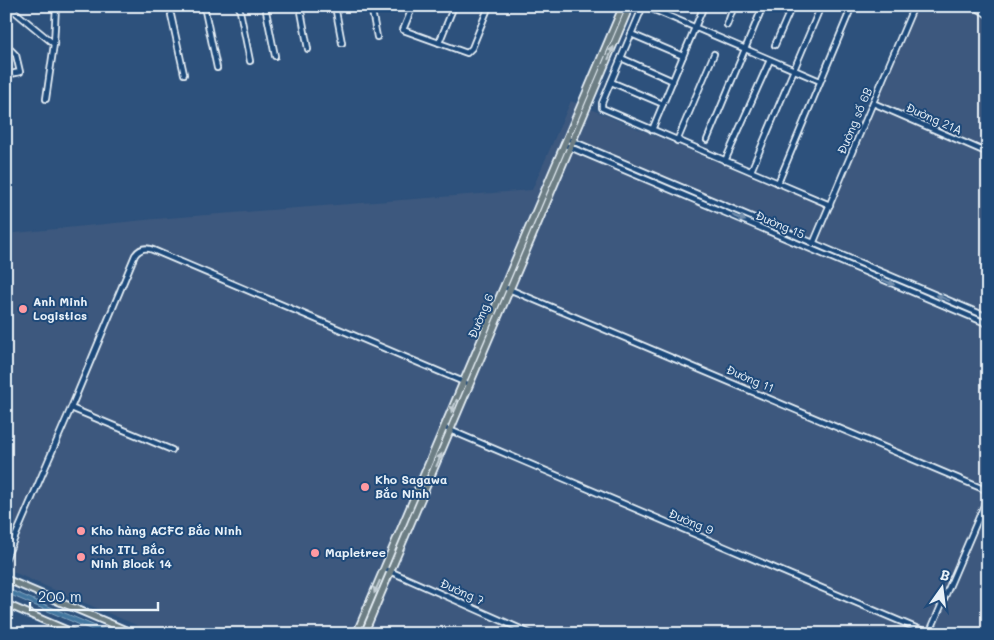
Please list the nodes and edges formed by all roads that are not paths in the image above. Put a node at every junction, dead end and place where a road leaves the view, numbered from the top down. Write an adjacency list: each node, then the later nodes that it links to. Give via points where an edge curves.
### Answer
1 (8, 6): 31 (street)
2 (56, 6): 31 (street)
3 (204, 6): 42 (street)
4 (239, 6): 41 (street)
5 (266, 6): 37 (street)
6 (300, 6): 34 (street)
7 (335, 6): 29 (street)
8 (371, 6): 28 (street)
9 (413, 6): 30 (street, via 404,30)
10 (454, 6): 30 (street)
11 (490, 6): 30 (street, via 467,53)
12 (623, 6): 55 (main road, Đường 6)
13 (630, 6): 55 (main road, Đường 6, one-way to 13)
14 (644, 6): 26 (street); 27 (street)
15 (704, 6): 26 (street)
16 (734, 6): 25 (street)
17 (763, 6): 35 (street)
18 (792, 6): 33 (street)
19 (821, 6): 43 (street)
20 (852, 6): 47 (street)
21 (914, 6): 50 (street, Đường số 6B)
22 (974, 6): 23 (street)
23 (988, 14)
24 (171, 15): 44 (street)
25 (727, 24)
26 (695, 28): 35 (street); 38 (street)
27 (631, 34): 38 (street); 39 (street)
28 (377, 37)
29 (342, 43)
30 (439, 43)
31 (54, 44): 49 (street)
32 (6, 45): 45 (street, via 16,55 20,72)
33 (775, 45)
34 (308, 49)
35 (745, 49): 40 (street); 53 (street)
36 (714, 54): 54 (street)
37 (275, 56)
38 (683, 56): 46 (street)
39 (621, 58): 46 (street); 48 (street)
40 (770, 60): 43 (street); 57 (street)
41 (250, 61)
42 (217, 68)
43 (794, 70): 47 (street); 58 (street)
44 (184, 74)
45 (6, 75)
46 (673, 81): 51 (street)
47 (820, 81): 60 (street)
48 (611, 82): 51 (street); 52 (street, via 602,108)
49 (46, 99)
50 (873, 103): 56 (street, Đường 21A); 61 (street, Đường số 6B)
51 (663, 104): 52 (street)
52 (652, 130): 54 (street)
53 (707, 140)
54 (677, 141): 57 (street)
55 (569, 143): 59 (street, Đường 15); 64 (main road, Đường 6)
56 (988, 153)
57 (725, 161): 58 (street)
58 (751, 171): 60 (street)
59 (653, 179): 62 (street, Đường 15); 63 (street, Đường 15, one-way to 63)
60 (778, 183): 61 (street)
61 (830, 205): 62 (street, Đường số 6B)
62 (814, 243): 63 (street, Đường số 6B); 65 (street, Đường 15, one-way to 62)
63 (811, 249): 66 (street, Đường 15, one-way to 66)
64 (507, 288): 67 (main road, Đường 6); 72 (street, Đường 11)
65 (988, 317)
66 (988, 324)
67 (467, 384): 68 (street, via 144,248 135,255); 69 (main road, Đường 6, one-way to 69); 70 (main road, Đường 6)
68 (72, 408): 71 (street); 74 (street)
69 (444, 428): 70 (street, Đường 9); 75 (main road, Đường 6)
70 (451, 431): 75 (main road, Đường 6, one-way to 70); 83 (street, Đường 9)
71 (172, 450)
72 (988, 491)
73 (988, 496): 83 (street)
74 (6, 558)
75 (388, 570): 80 (main road, Đường 6, one-way to 80); 81 (main road, Đường 6); 82 (street, Đường 7)
76 (6, 579): 79 (main road)
77 (6, 604): 78 (main road)
78 (76, 634)
79 (135, 634)
80 (356, 634)
81 (364, 634)
82 (532, 634)
83 (929, 634)

